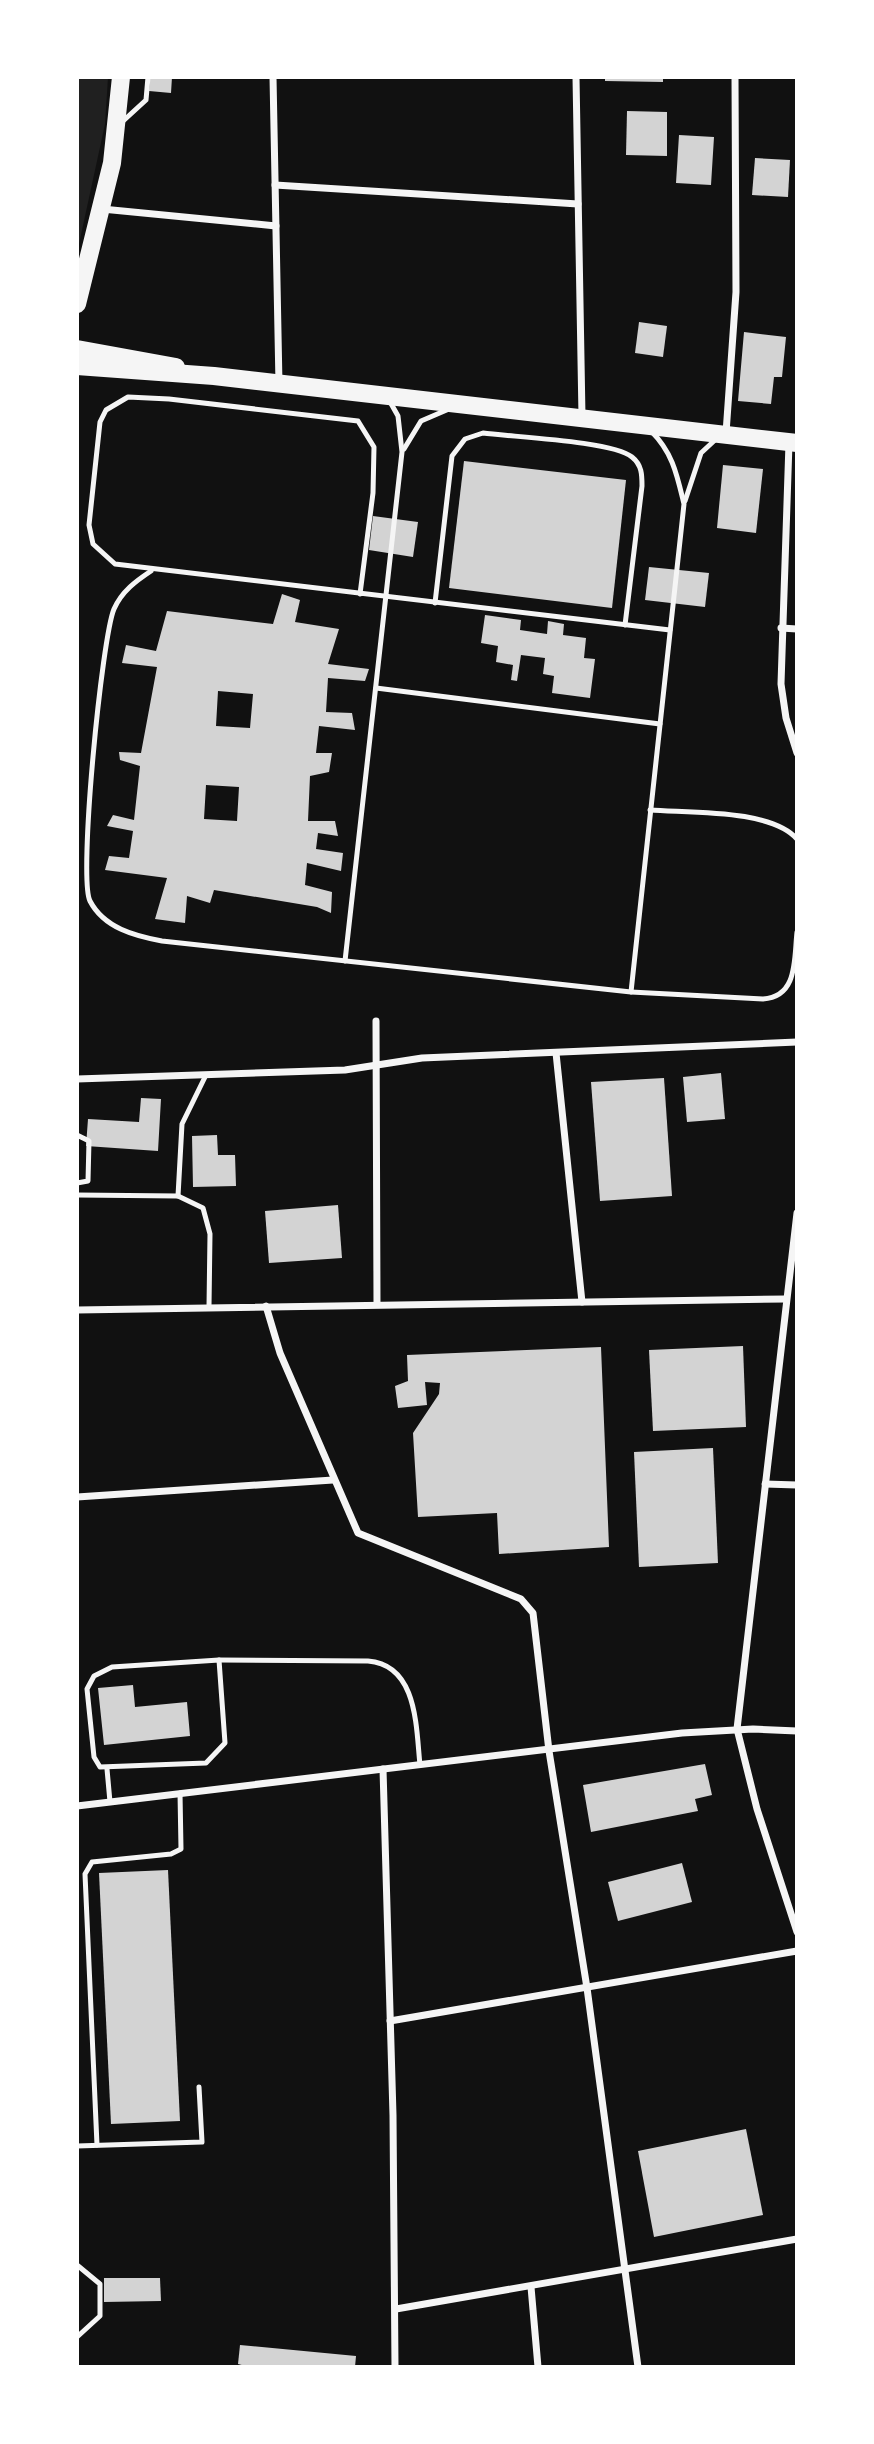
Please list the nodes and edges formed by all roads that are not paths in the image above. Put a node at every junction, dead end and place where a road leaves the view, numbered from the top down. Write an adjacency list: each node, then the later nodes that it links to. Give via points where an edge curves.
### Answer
1 (121, 77): 6 (main road)
2 (148, 77): 6 (lane, via 146,100)
3 (273, 77): 7 (street)
4 (576, 77): 8 (street)
5 (735, 77): 20 (street, via 736,292)
6 (117, 126): 9 (main road)
7 (275, 185): 8 (street); 10 (street)
8 (578, 204): 18 (street)
9 (101, 209): 10 (street); 11 (main road)
10 (276, 226): 15 (street)
11 (77, 304)
12 (77, 349): 14 (main road, via 131,356)
13 (77, 366): 14 (main road)
14 (214, 376): 15 (main road)
15 (279, 385): 16 (main road)
16 (385, 396): 17 (main road); 22 (lane, via 398,416)
17 (482, 406): 18 (main road); 22 (lane, via 428,416)
18 (582, 416): 19 (main road)
19 (644, 424): 20 (main road); 23 (lane, via 666,445 675,462)
20 (726, 434): 21 (main road); 23 (lane, via 701,453)
21 (793, 443): 29 (street)
22 (402, 452): 26 (lane)
23 (684, 505): 31 (lane)
24 (151, 570): 25 (lane); 25 (lane, via 115,564 93,544 89,525 100,422 106,410 128,397 358,421 374,447); 38 (lane, via 120,597 108,632 86,842 88,897 96,912 115,927 142,937)
25 (360, 594): 26 (lane)
26 (386, 597): 27 (lane); 32 (lane)
27 (435, 603): 28 (lane); 28 (lane, via 452,456 458,445 474,434 508,436 610,448 633,457 641,468)
28 (625, 625): 31 (lane)
29 (781, 628): 30 (street); 34 (street, via 782,695)
30 (797, 629)
31 (670, 630): 33 (lane)
32 (376, 688): 33 (lane); 38 (lane)
33 (660, 724): 35 (lane)
34 (797, 753)
35 (650, 810): 36 (lane, via 757,818); 39 (lane)
36 (797, 839)
37 (797, 932): 39 (lane, via 792,975 781,996)
38 (345, 961): 39 (lane)
39 (631, 992)
40 (376, 1021): 43 (street)
41 (797, 1042): 42 (street)
42 (556, 1053): 43 (street, via 422,1058); 53 (street)
43 (376, 1066): 44 (street); 54 (street)
44 (206, 1075): 45 (street); 49 (lane, via 182,1124)
45 (77, 1079)
46 (77, 1135): 47 (lane, via 89,1141 88,1181)
47 (77, 1183)
48 (77, 1195): 49 (lane)
49 (178, 1196): 56 (lane, via 196,1203 207,1215)
50 (797, 1213): 51 (street)
51 (796, 1228): 52 (street)
52 (786, 1300): 53 (street); 59 (street)
53 (582, 1302): 54 (street)
54 (377, 1303): 55 (street)
55 (266, 1306): 56 (street); 58 (street, via 273,1334)
56 (209, 1307): 57 (street)
57 (77, 1310)
58 (333, 1480): 61 (street); 65 (street, via 360,1535 529,1605)
59 (765, 1484): 60 (street); 63 (street)
60 (797, 1485)
61 (77, 1497)
62 (219, 1660): 66 (lane, via 368,1661 384,1665 411,1696); 67 (lane, via 225,1743 217,1755 206,1763); 67 (lane, via 112,1667 94,1676 87,1689 94,1757)
63 (737, 1729): 64 (street); 65 (street); 72 (street)
64 (797, 1731)
65 (550, 1751): 66 (street); 74 (street)
66 (420, 1765): 68 (street)
67 (107, 1769): 70 (lane)
68 (383, 1769): 69 (street); 75 (street)
69 (180, 1793): 70 (street); 77 (lane, via 181,1849 171,1854 92,1862 85,1874)
70 (110, 1802): 71 (street)
71 (77, 1806)
72 (797, 1932)
73 (797, 1951): 74 (street)
74 (587, 1988): 75 (street); 81 (street)
75 (390, 2021): 83 (street)
76 (199, 2087): 77 (lane, via 202,2142)
77 (97, 2145): 78 (lane)
78 (77, 2146)
79 (797, 2239): 81 (street)
80 (77, 2264): 84 (lane, via 100,2284 100,2316)
81 (626, 2271): 82 (street); 87 (street)
82 (531, 2287): 83 (street); 86 (street)
83 (396, 2309): 85 (street)
84 (77, 2337)
85 (395, 2367)
86 (538, 2367)
87 (638, 2367)

